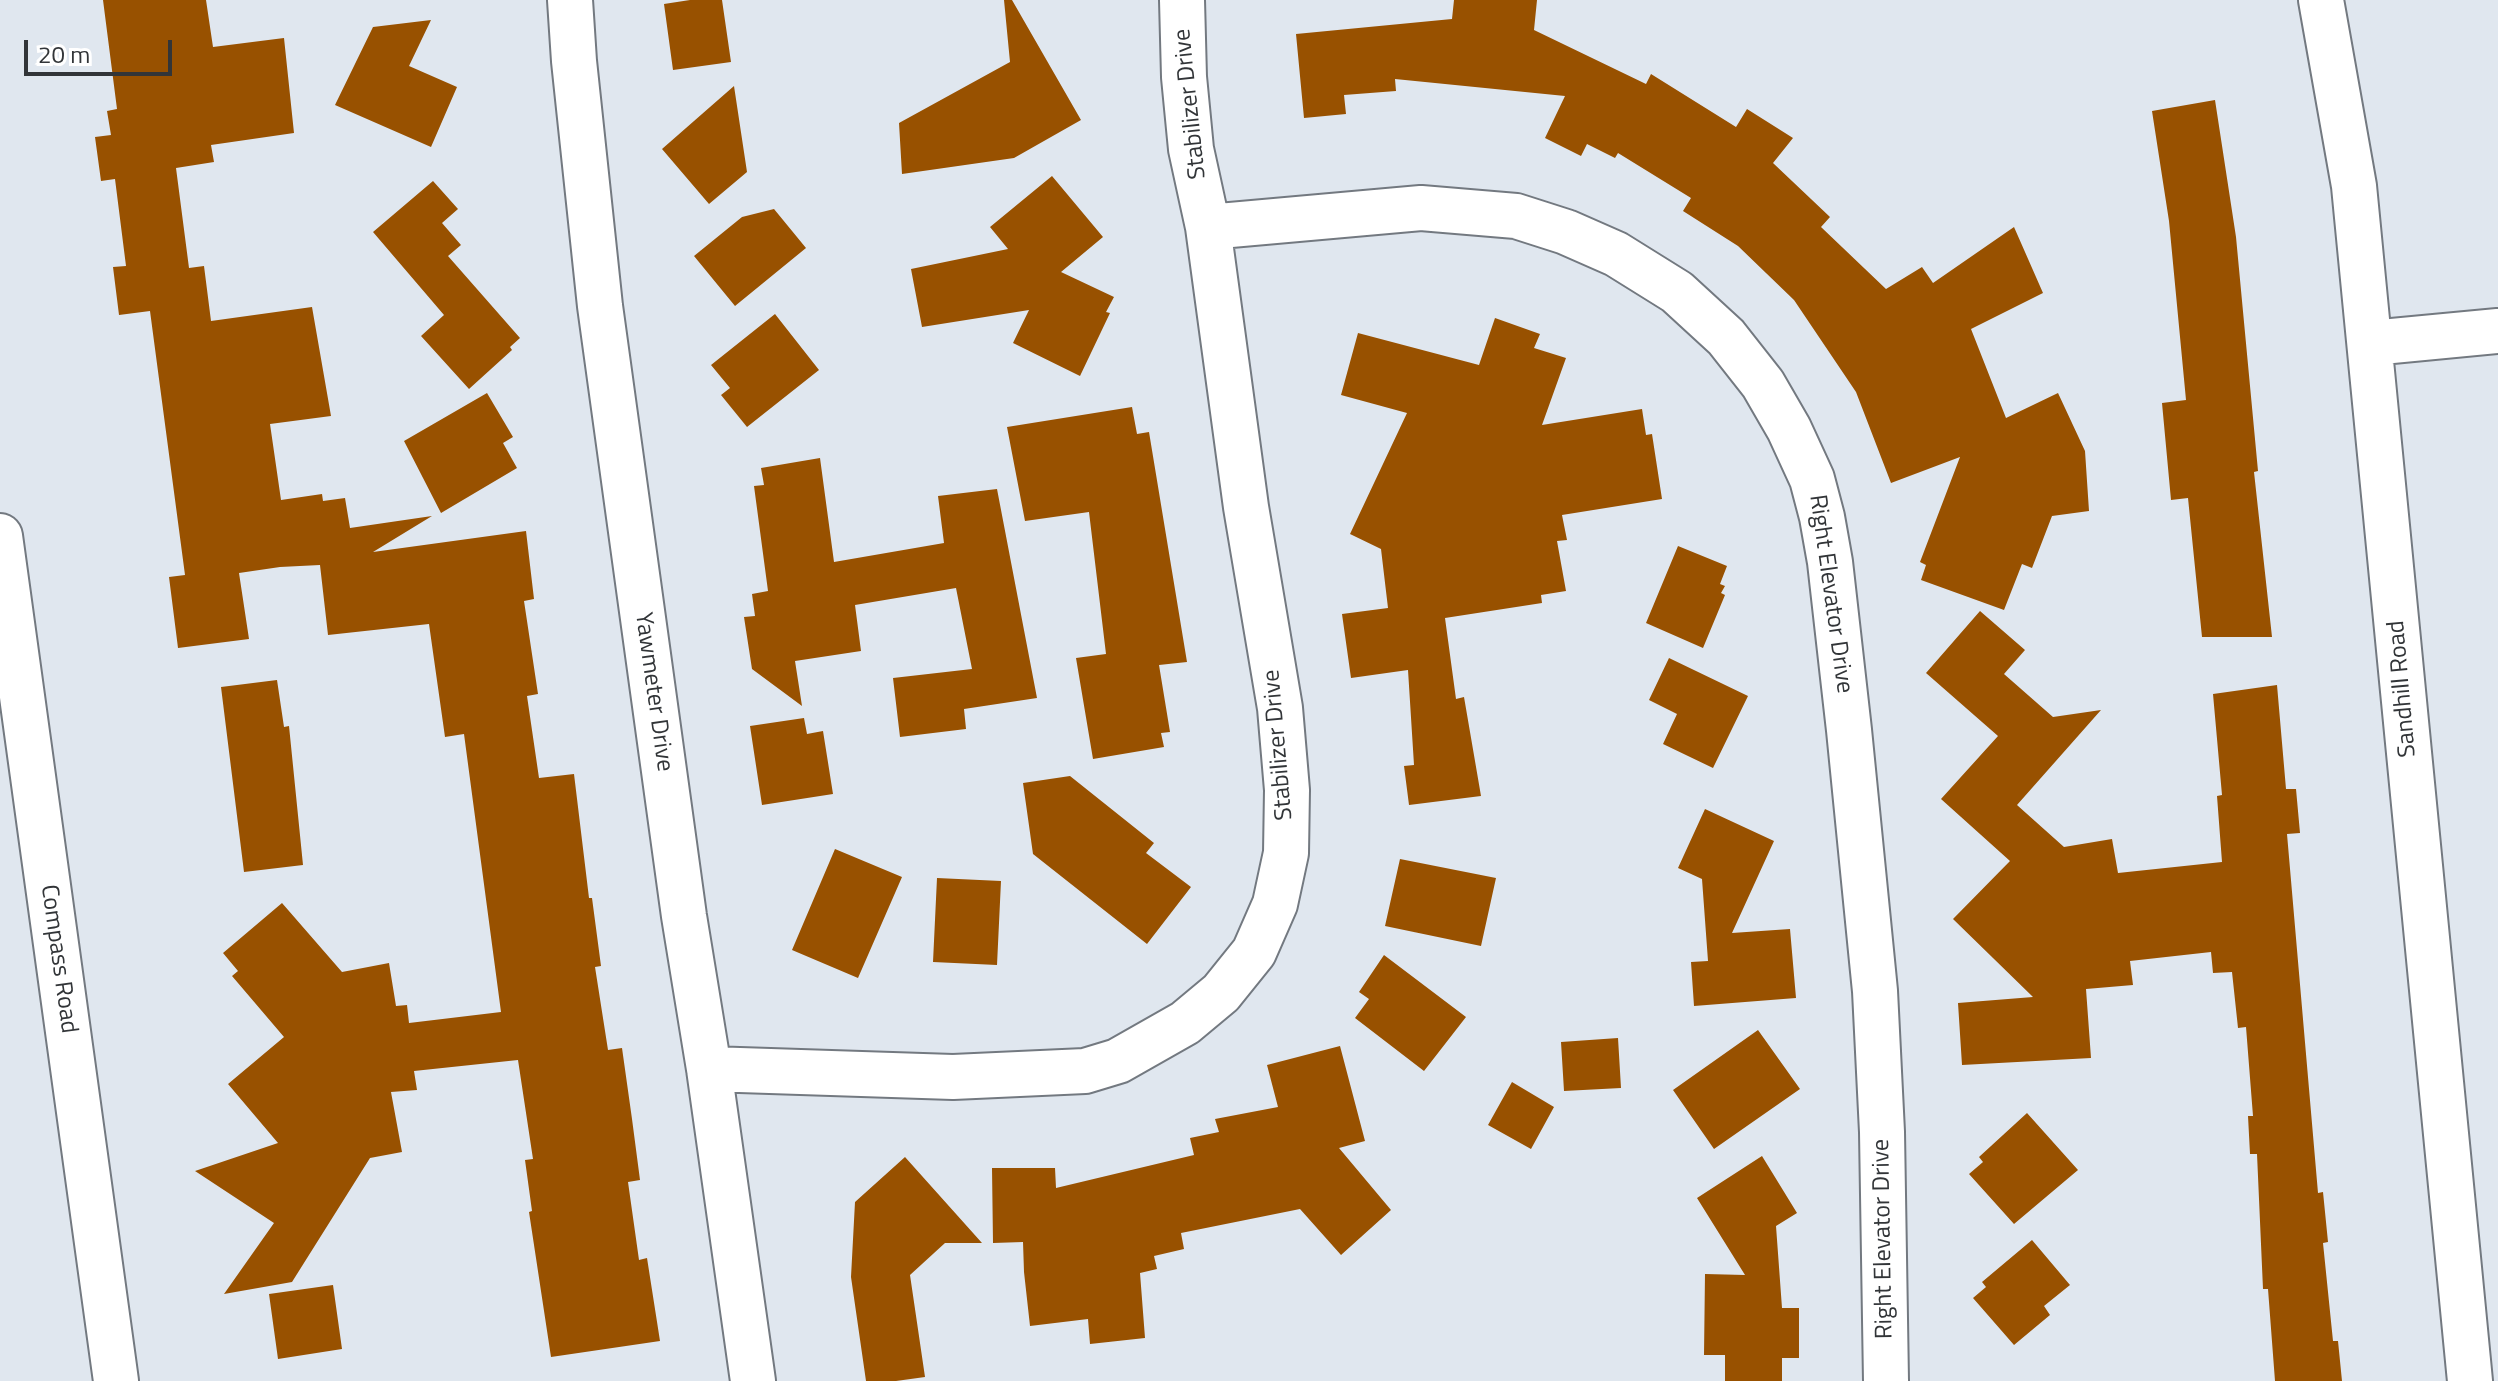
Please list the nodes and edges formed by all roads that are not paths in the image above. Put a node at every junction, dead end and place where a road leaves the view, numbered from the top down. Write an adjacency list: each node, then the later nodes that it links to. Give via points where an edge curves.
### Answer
1 (570, 0): 8 (street, Yawmeter Drive, via 600,306)
2 (1182, 0): 4 (street, Stabilizer Drive, via 1191,149)
3 (2321, 0): 6 (street, Sandhill Road, via 2354,186)
4 (1208, 227): 8 (street, Stabilizer Drive, via 1280,708 1287,790 1286,853 1275,904 1254,952 1221,993 1185,1023 1118,1061 1085,1071 953,1077); 11 (street, Right Elevator Drive, via 1421,208 1516,216 1616,254 1677,292 1726,337 1763,384 1812,479 1830,562 1875,991)
5 (2498, 331): 6 (street)
6 (2371, 343): 12 (street, Sandhill Road)
7 (0, 536): 9 (street, Compass Road)
8 (709, 1069): 10 (street, Yawmeter Drive)
9 (116, 1381)
10 (753, 1381)
11 (1886, 1381)
12 (2470, 1381)

